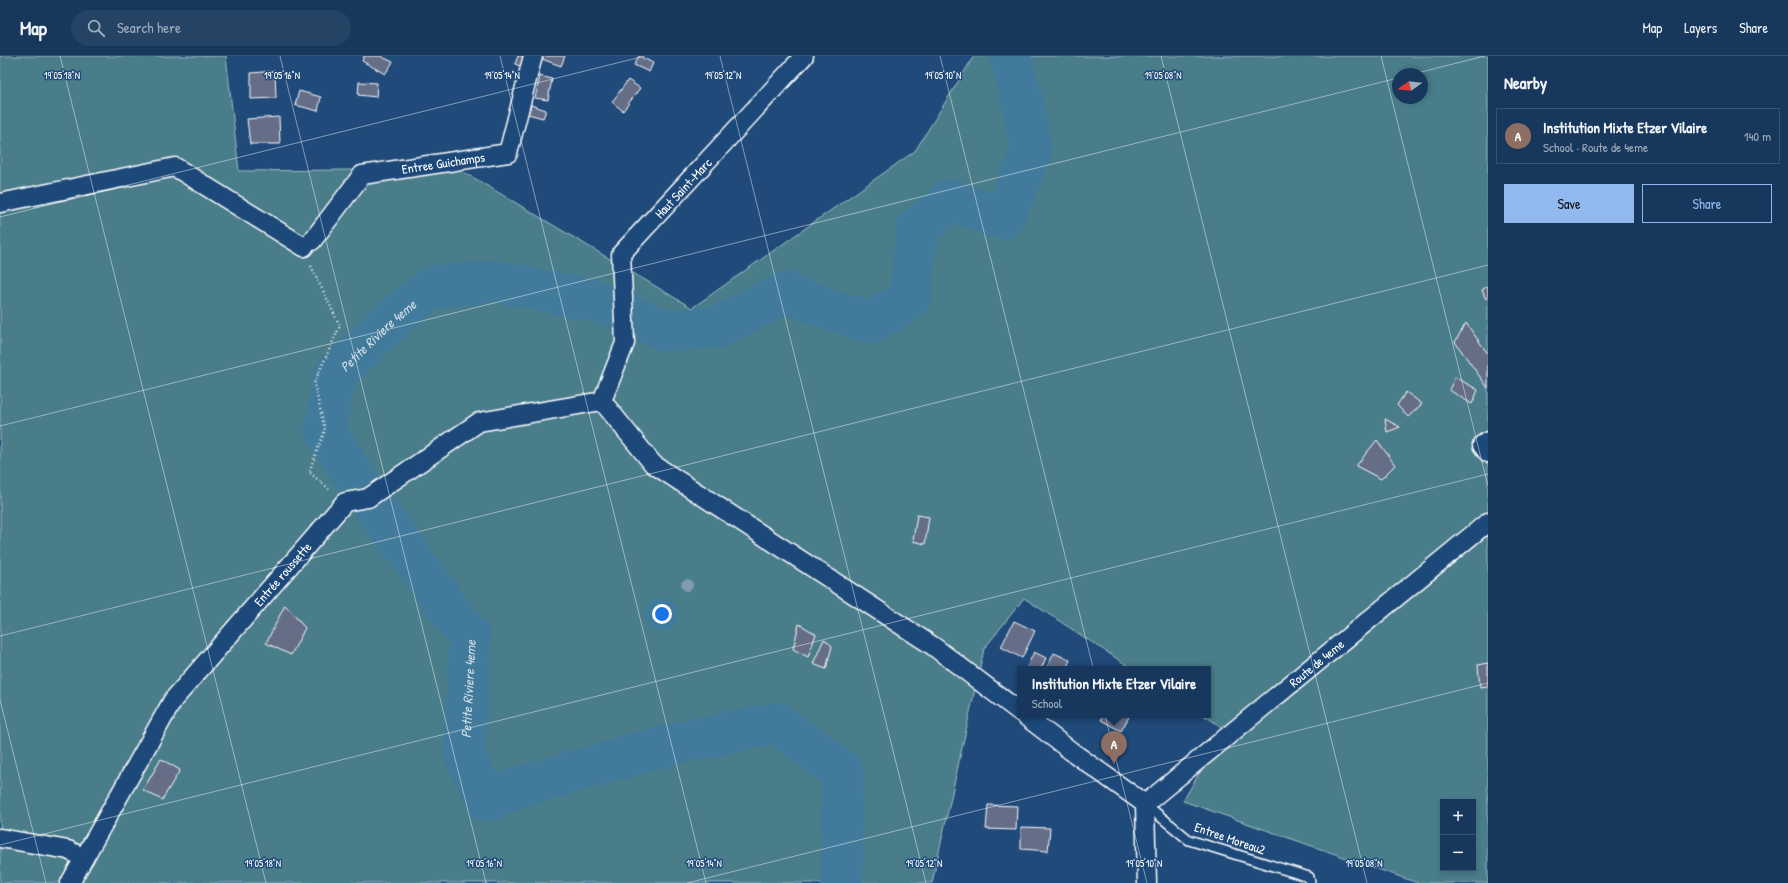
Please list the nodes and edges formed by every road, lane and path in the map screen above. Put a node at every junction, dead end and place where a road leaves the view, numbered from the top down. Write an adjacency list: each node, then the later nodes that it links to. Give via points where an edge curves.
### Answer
1 (533, 56): 4 (street, Entree Guichamps, via 508,153 362,175)
2 (804, 56): 5 (street, Haut Saint-Marc, via 621,254 625,343)
3 (0, 203): 4 (street, via 176,167)
4 (308, 244): 8 (path, via 311,267 340,326 314,383 325,430 309,472)
5 (602, 401): 8 (street, via 479,422 368,498); 10 (street, via 653,464 933,646)
6 (1488, 441): 7 (street, via 1482,446)
7 (1488, 453)
8 (345, 502): 14 (street, Entrée roussette, via 173,700)
9 (1488, 522): 12 (street, Route de 4eme)
10 (1017, 710)
11 (1028, 718): 12 (street)
12 (1146, 804): 16 (street); 17 (lane, Entree Moreau2, via 1189,840 1309,877)
13 (0, 838): 14 (street, via 68,850)
14 (84, 858): 15 (street, Entrée roussette)
15 (70, 883)
16 (1147, 883)
17 (1310, 883)

